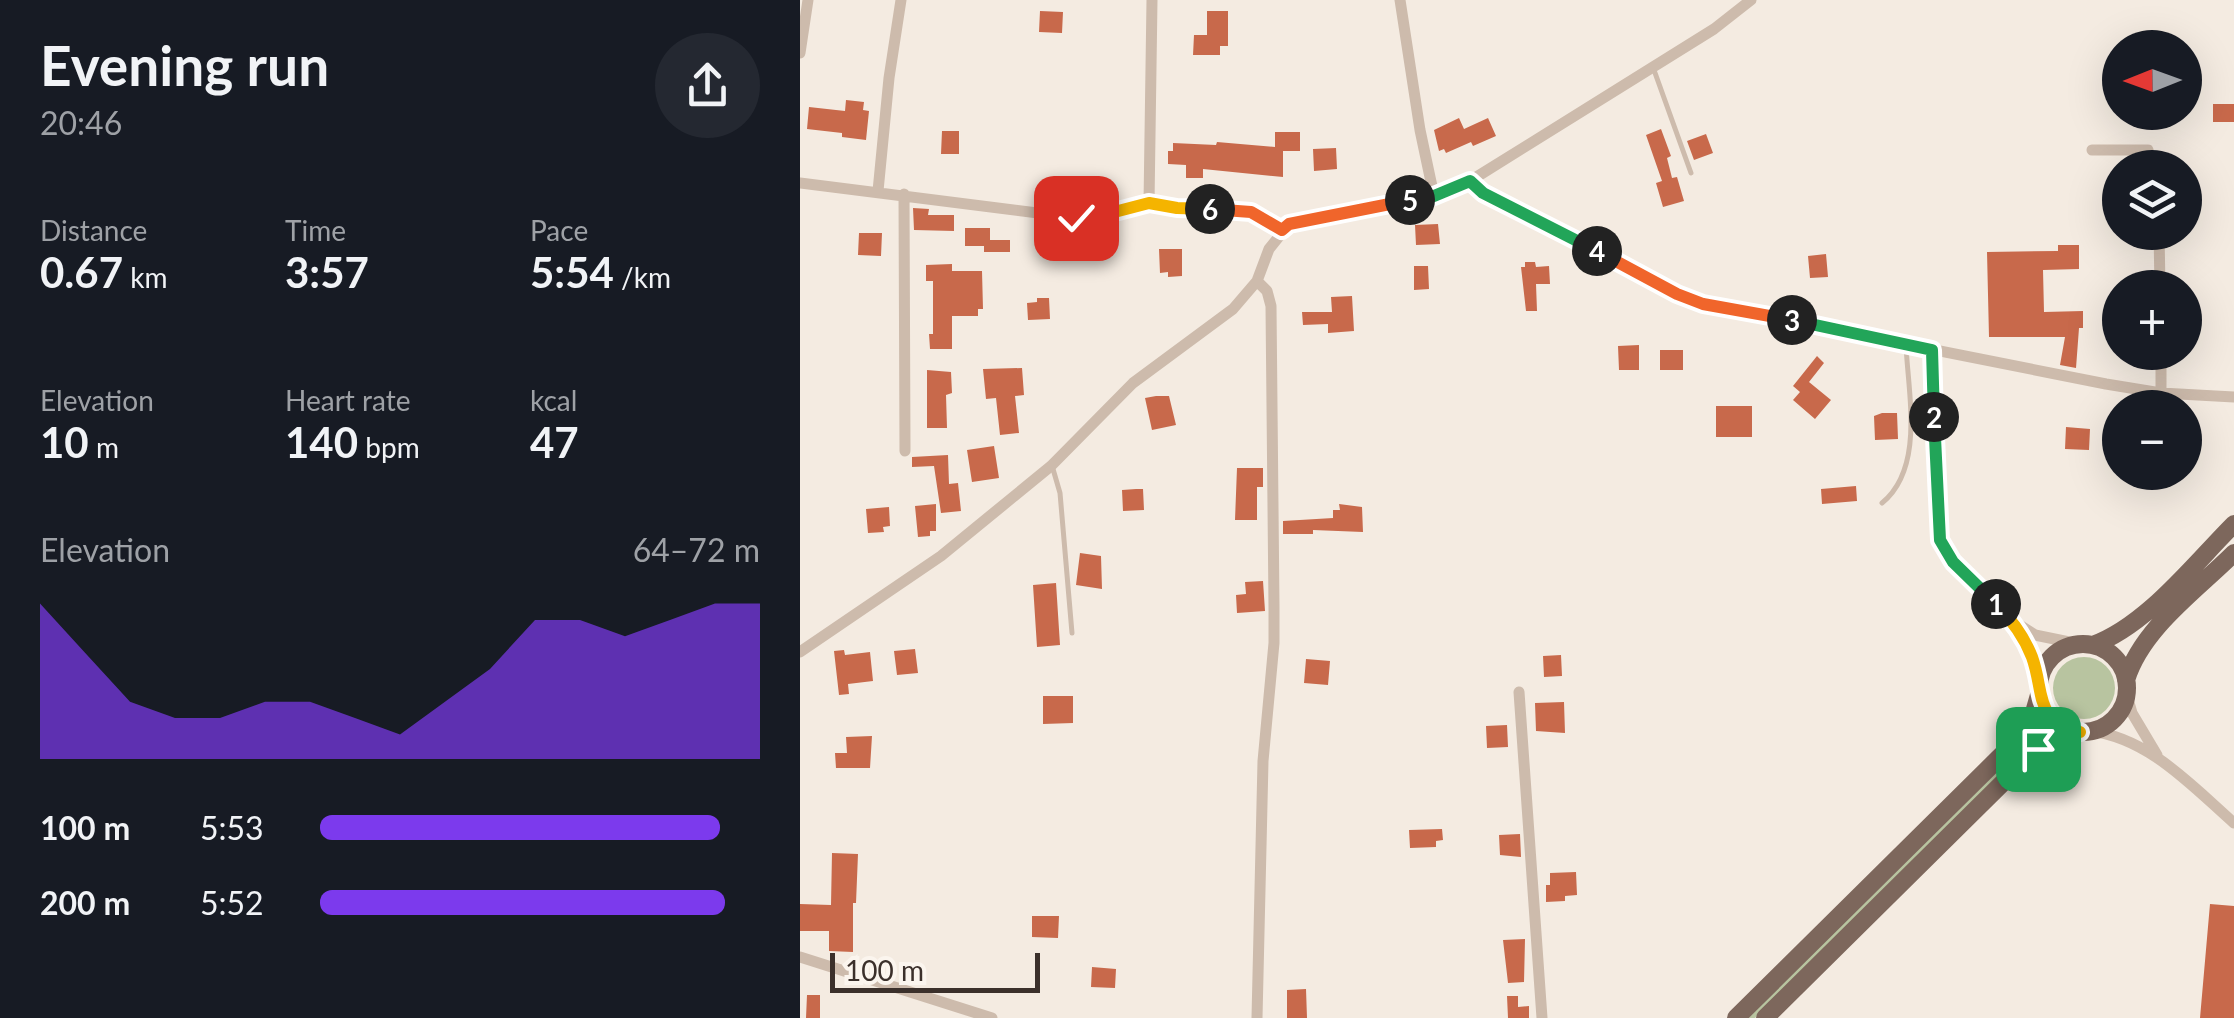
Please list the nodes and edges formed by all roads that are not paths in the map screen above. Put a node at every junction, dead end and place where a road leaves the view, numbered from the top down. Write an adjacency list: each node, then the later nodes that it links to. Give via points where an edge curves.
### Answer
1 (808, 0): 6 (street)
2 (901, 0): 13 (street)
3 (1152, 0): 16 (street)
4 (1400, 0): 15 (street)
5 (1751, 0): 7 (street)
6 (800, 53)
7 (1653, 67): 10 (lane); 11 (street)
8 (2092, 150): 9 (street)
9 (2102, 150)
10 (1691, 173)
11 (1470, 181): 15 (street); 19 (street, via 1703,304)
12 (800, 183): 13 (street)
13 (878, 191): 14 (street)
14 (904, 194): 16 (street, via 1076,218); 24 (street)
15 (1434, 196): 17 (street)
16 (1149, 203): 17 (street, via 1247,211)
17 (1282, 230): 18 (street)
18 (1257, 281): 25 (street, via 1233,309 1133,382); 41 (street, via 1271,306 1274,607 1262,762)
19 (1906, 345): 20 (street); 26 (lane, via 1908,459 1894,493)
20 (1932, 350): 21 (street); 29 (street, via 1940,540)
21 (2140, 390)
22 (2202, 396): 23 (street)
23 (2234, 397)
24 (905, 451)
25 (1052, 466): 30 (lane); 32 (street, via 941,556)
26 (1882, 502)
27 (2234, 524): 31 (main road, via 2133,624)
28 (2234, 553): 33 (main road, via 2148,638)
29 (2012, 621): 31 (street, via 2035,635); 34 (street, via 2031,654)
30 (1072, 633)
31 (2086, 644): 33 (main road, via 2114,657); 34 (main road, via 2052,656)
32 (800, 652)
33 (2126, 686): 36 (main road, via 2114,718); 37 (street, via 2132,714)
34 (2039, 689): 36 (main road, via 2053,720); 43 (main road, via 2031,723 2020,736)
35 (1519, 692): 42 (street)
36 (2084, 732): 37 (street, via 2117,737); 44 (main road, via 2038,749)
37 (2160, 759): 38 (street)
38 (2234, 824)
39 (800, 957): 40 (street)
40 (992, 1018)
41 (1258, 1018)
42 (1542, 1018)
43 (1736, 1018)
44 (1766, 1018)

